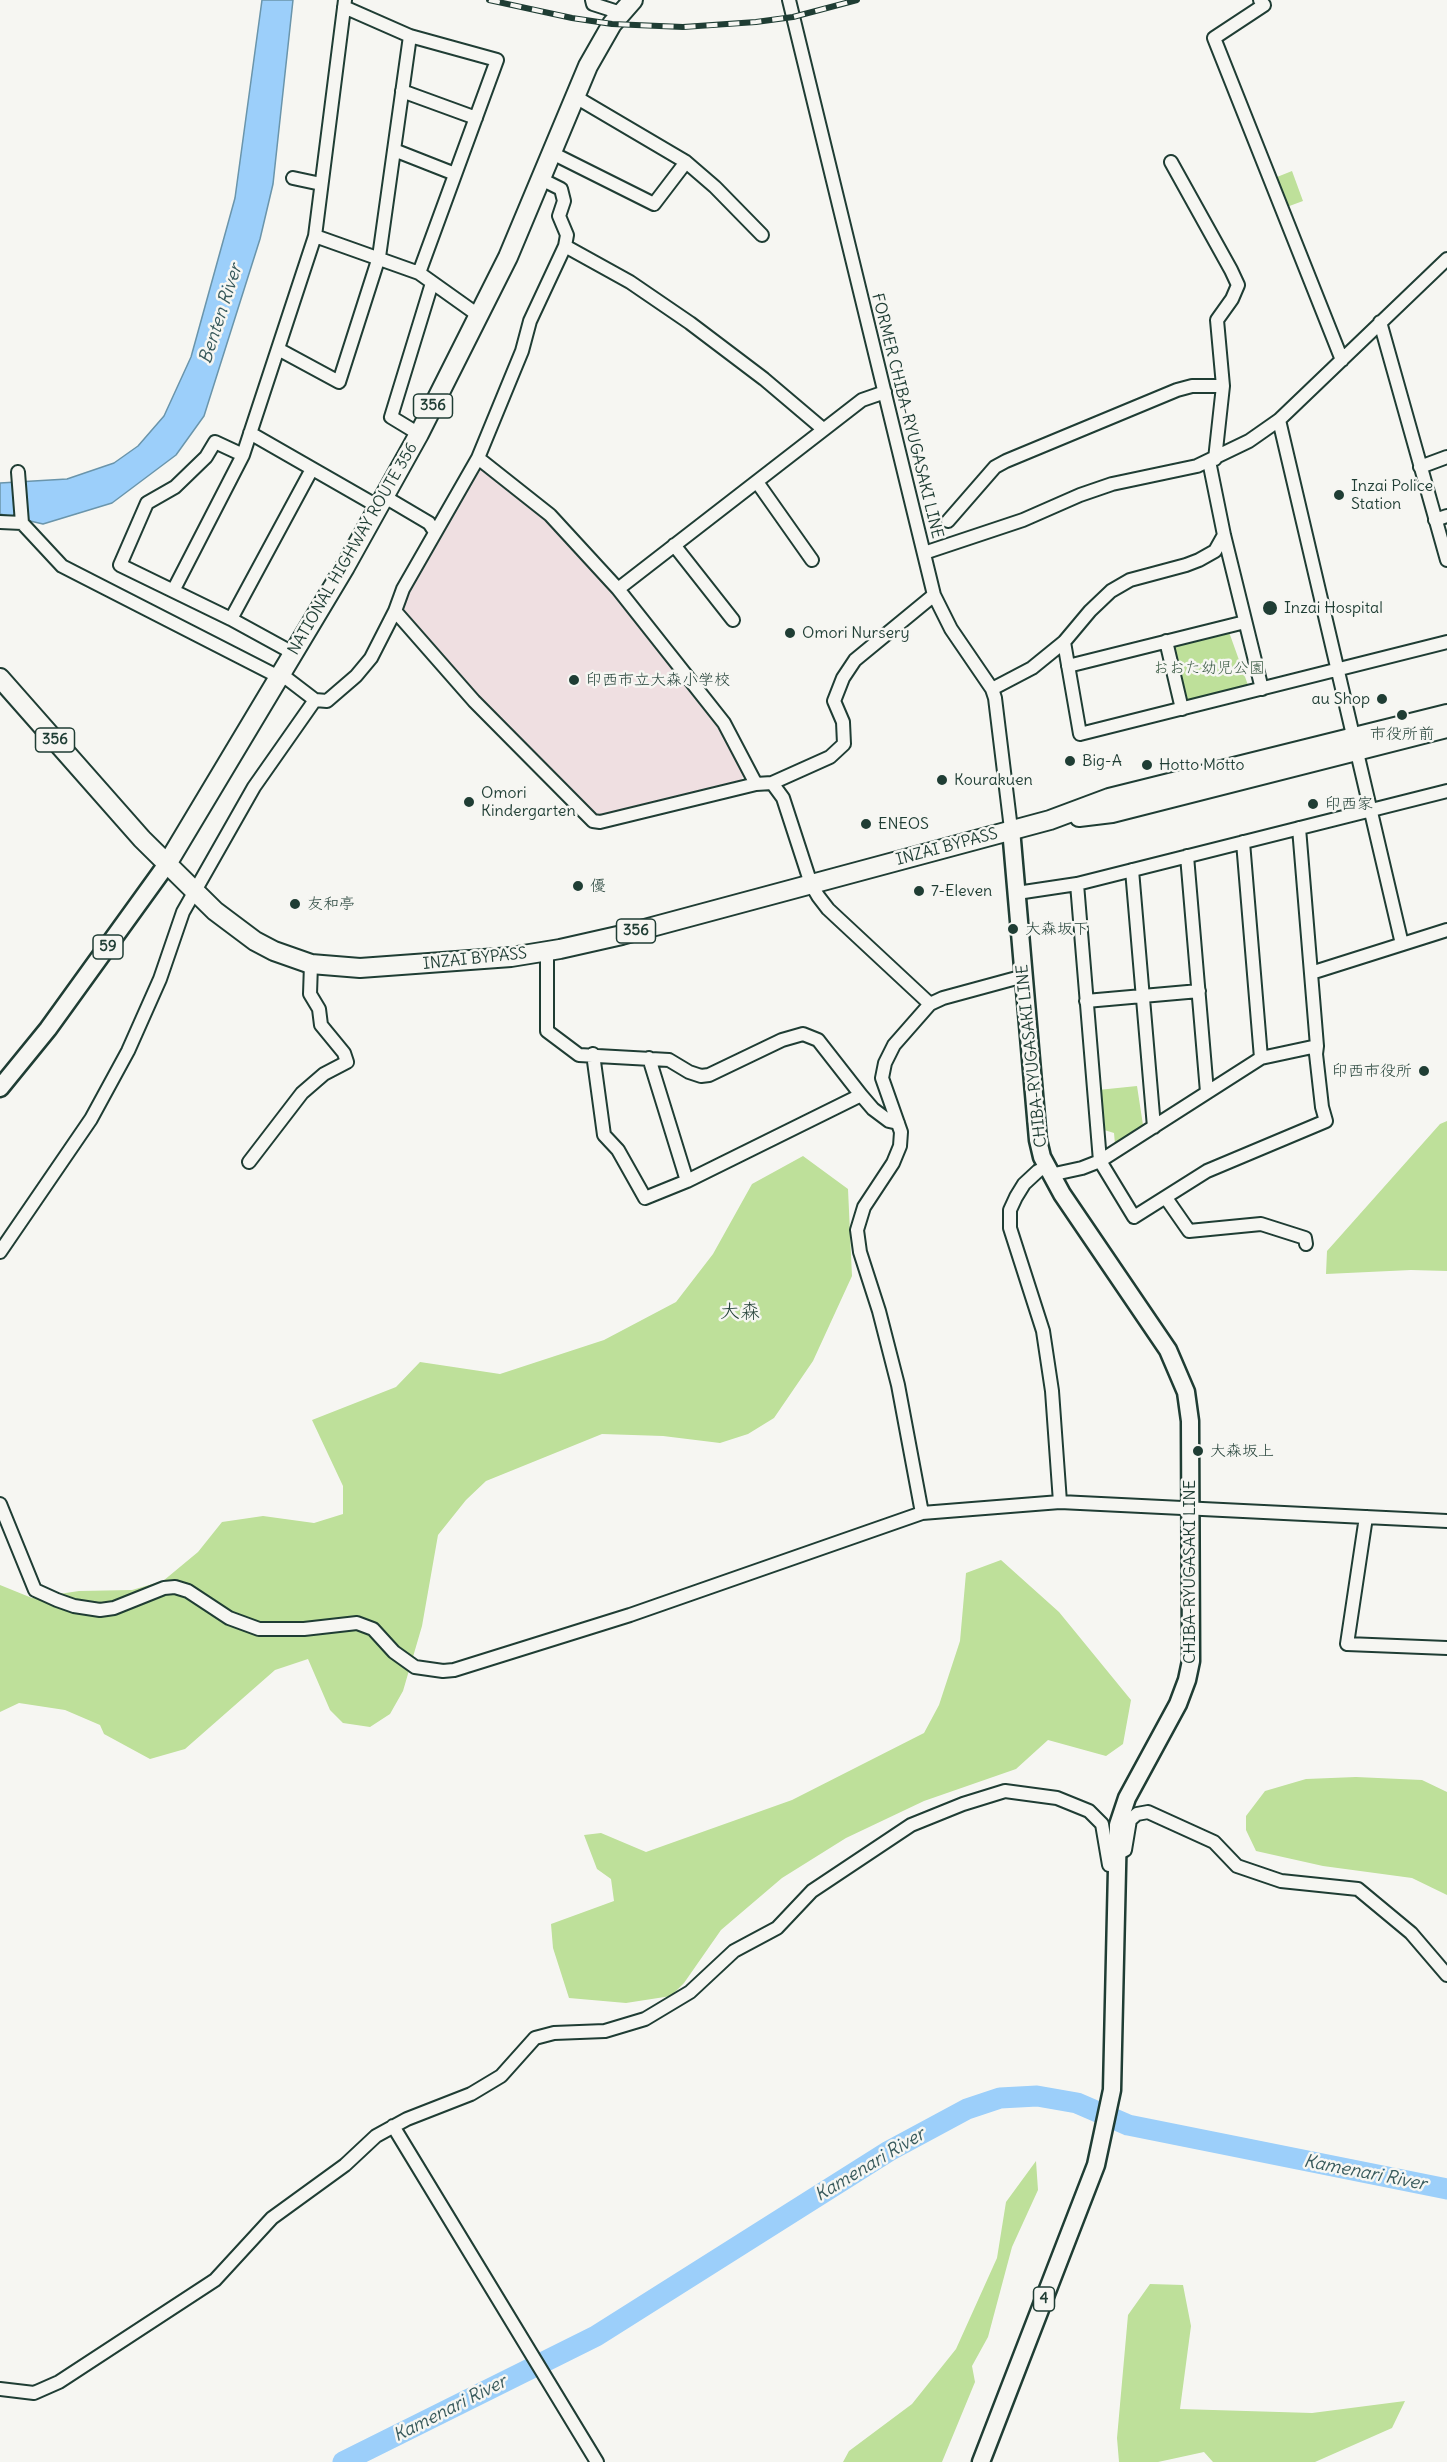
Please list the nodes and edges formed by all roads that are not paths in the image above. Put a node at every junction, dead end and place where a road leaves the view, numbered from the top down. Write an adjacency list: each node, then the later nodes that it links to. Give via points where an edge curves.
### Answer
1 (592, 0): 5 (street, via 593,4)
2 (789, 0): 30 (street, FORMER CHIBA-RYUGASAKI LINE)
3 (1260, 0): 28 (street, via 1264,5 1214,38)
4 (345, 4): 6 (street); 17 (street)
5 (627, 6): 8 (highway, NATIONAL HIGHWAY ROUTE 356 / 356, via 599,44)
6 (410, 36): 7 (street); 9 (street, via 497,60)
7 (402, 91): 9 (street); 10 (street)
8 (574, 96): 11 (highway, NATIONAL HIGHWAY ROUTE 356 / 356); 12 (street)
9 (476, 118): 14 (street)
10 (394, 150): 14 (street); 21 (street)
11 (552, 153): 12 (street, via 654,204); 16 (highway, NATIONAL HIGHWAY ROUTE 356 / 356)
12 (686, 162): 18 (street)
13 (1171, 162): 29 (street, via 1238,285 1217,320)
14 (455, 174): 23 (street)
15 (293, 178): 17 (street)
16 (541, 179): 20 (street, via 561,189 564,201 559,216 567,235); 25 (highway, NATIONAL HIGHWAY ROUTE 356 / 356)
17 (321, 184): 19 (street)
18 (762, 235)
19 (315, 236): 21 (street); 27 (street)
20 (566, 246): 32 (street, via 690,322); 37 (street, via 530,321 522,351)
21 (379, 257): 23 (street); 27 (street, via 339,382)
22 (1447, 259): 26 (street)
23 (419, 273): 24 (street)
24 (432, 283): 25 (street); 34 (street, via 391,417)
25 (478, 315): 34 (highway, NATIONAL HIGHWAY ROUTE 356 / 356)
26 (1380, 322): 28 (street); 39 (street)
27 (278, 349): 33 (street)
28 (1342, 360): 31 (street)
29 (1222, 386): 38 (street); 45 (street, via 1177,390 1006,461 994,467)
30 (885, 392): 32 (street, via 862,400); 51 (street, FORMER CHIBA-RYUGASAKI LINE)
31 (1279, 420): 38 (street); 66 (street)
32 (823, 429): 42 (street)
33 (250, 433): 35 (street); 40 (street)
34 (419, 434): 43 (highway, NATIONAL HIGHWAY ROUTE 356 / 356)
35 (243, 455): 55 (street); 55 (street, via 215,442 206,457 174,487 147,503 120,565)
36 (1447, 457): 39 (street)
37 (478, 458): 48 (street); 54 (street, via 550,515)
38 (1212, 460): 49 (street); 51 (street, via 1112,484)
39 (1420, 467): 44 (street)
40 (312, 469): 43 (street); 58 (street)
41 (18, 472): 47 (street)
42 (757, 482): 50 (street); 52 (street)
43 (382, 502): 48 (street, via 429,523); 64 (highway, NATIONAL HIGHWAY ROUTE 356 / 356)
44 (1441, 518): 53 (street)
45 (948, 520)
46 (0, 522): 47 (street)
47 (22, 523): 67 (street, via 62,566)
48 (435, 532): 57 (street, via 403,589)
49 (1224, 536): 60 (street); 62 (street, via 1215,551 1199,560 1130,580 1112,591)
50 (674, 545): 54 (street); 59 (street)
51 (924, 554): 56 (street, FORMER CHIBA-RYUGASAKI LINE)
52 (812, 560)
53 (1447, 560)
54 (618, 589): 77 (street, via 724,723)
55 (173, 591): 58 (street)
56 (934, 595): 69 (street, FORMER CHIBA-RYUGASAKI LINE, via 951,629); 76 (street, via 855,660 843,678 834,700 843,722 844,744 830,758)
57 (395, 612): 71 (street, via 371,658 356,676 327,701); 77 (street, via 474,701 593,821)
58 (231, 619): 64 (street)
59 (734, 620)
60 (1245, 622): 61 (street); 70 (street)
61 (1166, 641): 65 (street); 72 (street)
62 (1064, 642): 65 (street); 69 (street, via 1032,668)
63 (1447, 642): 66 (street)
64 (293, 652): 67 (highway, NATIONAL HIGHWAY ROUTE 356 / 356)
65 (1068, 666): 72 (street, via 1080,734)
66 (1339, 670): 70 (street); 75 (street)
67 (280, 675): 71 (street); 84 (highway, NATIONAL HIGHWAY ROUTE 356 / 356)
68 (0, 678): 84 (highway, INZAI BYPASS / 356)
69 (992, 689): 81 (street, FORMER CHIBA-RYUGASAKI LINE, via 998,709)
70 (1262, 689): 72 (street)
71 (315, 700): 88 (street, via 254,787)
72 (1182, 709)
73 (1447, 714): 75 (highway, INZAI BYPASS / 356)
74 (1447, 728): 75 (highway, INZAI BYPASS / 356)
75 (1356, 744): 79 (street); 81 (highway, INZAI BYPASS / 356, via 1109,798 1050,820)
76 (772, 783): 77 (street); 86 (street, via 783,798)
77 (756, 784)
78 (1447, 791): 79 (street)
79 (1371, 810): 80 (street); 91 (street)
80 (1299, 828): 82 (street); 94 (street)
81 (1011, 829): 86 (highway, INZAI BYPASS / 356); 89 (main road, CHIBA-RYUGASAKI LINE / 4)
82 (1242, 842): 83 (street); 103 (street)
83 (1187, 856): 85 (street); 96 (street)
84 (168, 864): 88 (highway, INZAI BYPASS / 356); 104 (main road, 59)
85 (1132, 870): 87 (street); 97 (street)
86 (811, 884): 92 (highway, INZAI BYPASS / 356); 99 (street, via 828,909)
87 (1077, 884): 89 (street); 98 (street)
88 (194, 892): 93 (highway, INZAI BYPASS / 356, via 255,941); 115 (street, via 128,1051 91,1119)
89 (1017, 893): 95 (main road, CHIBA-RYUGASAKI LINE / 4)
90 (1447, 930): 91 (street)
91 (1402, 944): 94 (street)
92 (547, 951): 93 (highway, INZAI BYPASS / 356, via 388,968); 101 (street, via 546,1031 579,1054)
93 (311, 964): 110 (street, via 310,994 319,1009 321,1025 347,1062 324,1074 302,1093)
94 (1311, 973): 100 (street)
95 (1024, 976): 99 (street); 111 (main road, CHIBA-RYUGASAKI LINE / 4, via 1038,1140)
96 (1199, 992): 97 (street); 105 (street)
97 (1143, 997): 98 (street); 108 (street)
98 (1086, 1001): 109 (street)
99 (930, 1004): 107 (street, via 894,1045 885,1063 882,1078)
100 (1317, 1046): 103 (street); 113 (street, via 1326,1121 1207,1171)
101 (593, 1054): 102 (street); 112 (street, via 604,1135 618,1150 645,1198)
102 (649, 1058): 106 (street, via 669,1060 689,1072 709,1075 782,1040 803,1035 818,1040); 112 (street)
103 (1262, 1058): 105 (street)
104 (0, 1088)
105 (1207, 1092): 108 (street)
106 (861, 1095): 107 (street, via 873,1109); 112 (street)
107 (898, 1123): 119 (street, via 900,1146 864,1207 857,1230 898,1385)
108 (1154, 1127): 109 (street)
109 (1100, 1161): 111 (street, via 1082,1168); 113 (street, via 1134,1217)
110 (249, 1162)
111 (1048, 1171): 116 (street, via 1038,1171 1024,1184 1010,1210 1010,1228 1043,1331 1052,1391); 118 (main road, CHIBA-RYUGASAKI LINE / 4, via 1177,1368 1186,1392 1190,1421)
112 (687, 1181)
113 (1166, 1198): 114 (street, via 1189,1231 1261,1224 1305,1238)
114 (1306, 1244)
115 (0, 1252)
116 (1060, 1502): 118 (street); 119 (street)
117 (0, 1504): 119 (street, via 35,1590 57,1600 100,1610 175,1587 188,1591 229,1618 259,1629 357,1623 373,1629 394,1652 415,1666 443,1671 620,1619)
118 (1192, 1508): 120 (street); 123 (main road, CHIBA-RYUGASAKI LINE / 4, via 1190,1671 1178,1704 1122,1811)
119 (922, 1513)
120 (1366, 1517): 121 (street); 122 (street, via 1347,1644)
121 (1447, 1521)
122 (1447, 1648)
123 (1117, 1854): 124 (street, via 1125,1850 1130,1820 1148,1812 1214,1842 1237,1866 1281,1881 1358,1889 1411,1933); 125 (street, via 1109,1865 1102,1824 1089,1811 1057,1798 1005,1791 963,1804 911,1825 820,1885 777,1928 734,1952 690,1992 645,2019 605,2031 554,2033 534,2038 501,2076 471,2094); 128 (main road, CHIBA-RYUGASAKI LINE / 4, via 1114,2030 1110,2100 1103,2134 1096,2165)
124 (1447, 1975)
125 (393, 2126): 126 (street, via 272,2218 215,2280 59,2382 34,2392); 127 (street)
126 (0, 2389)
127 (597, 2462)
128 (981, 2462)

